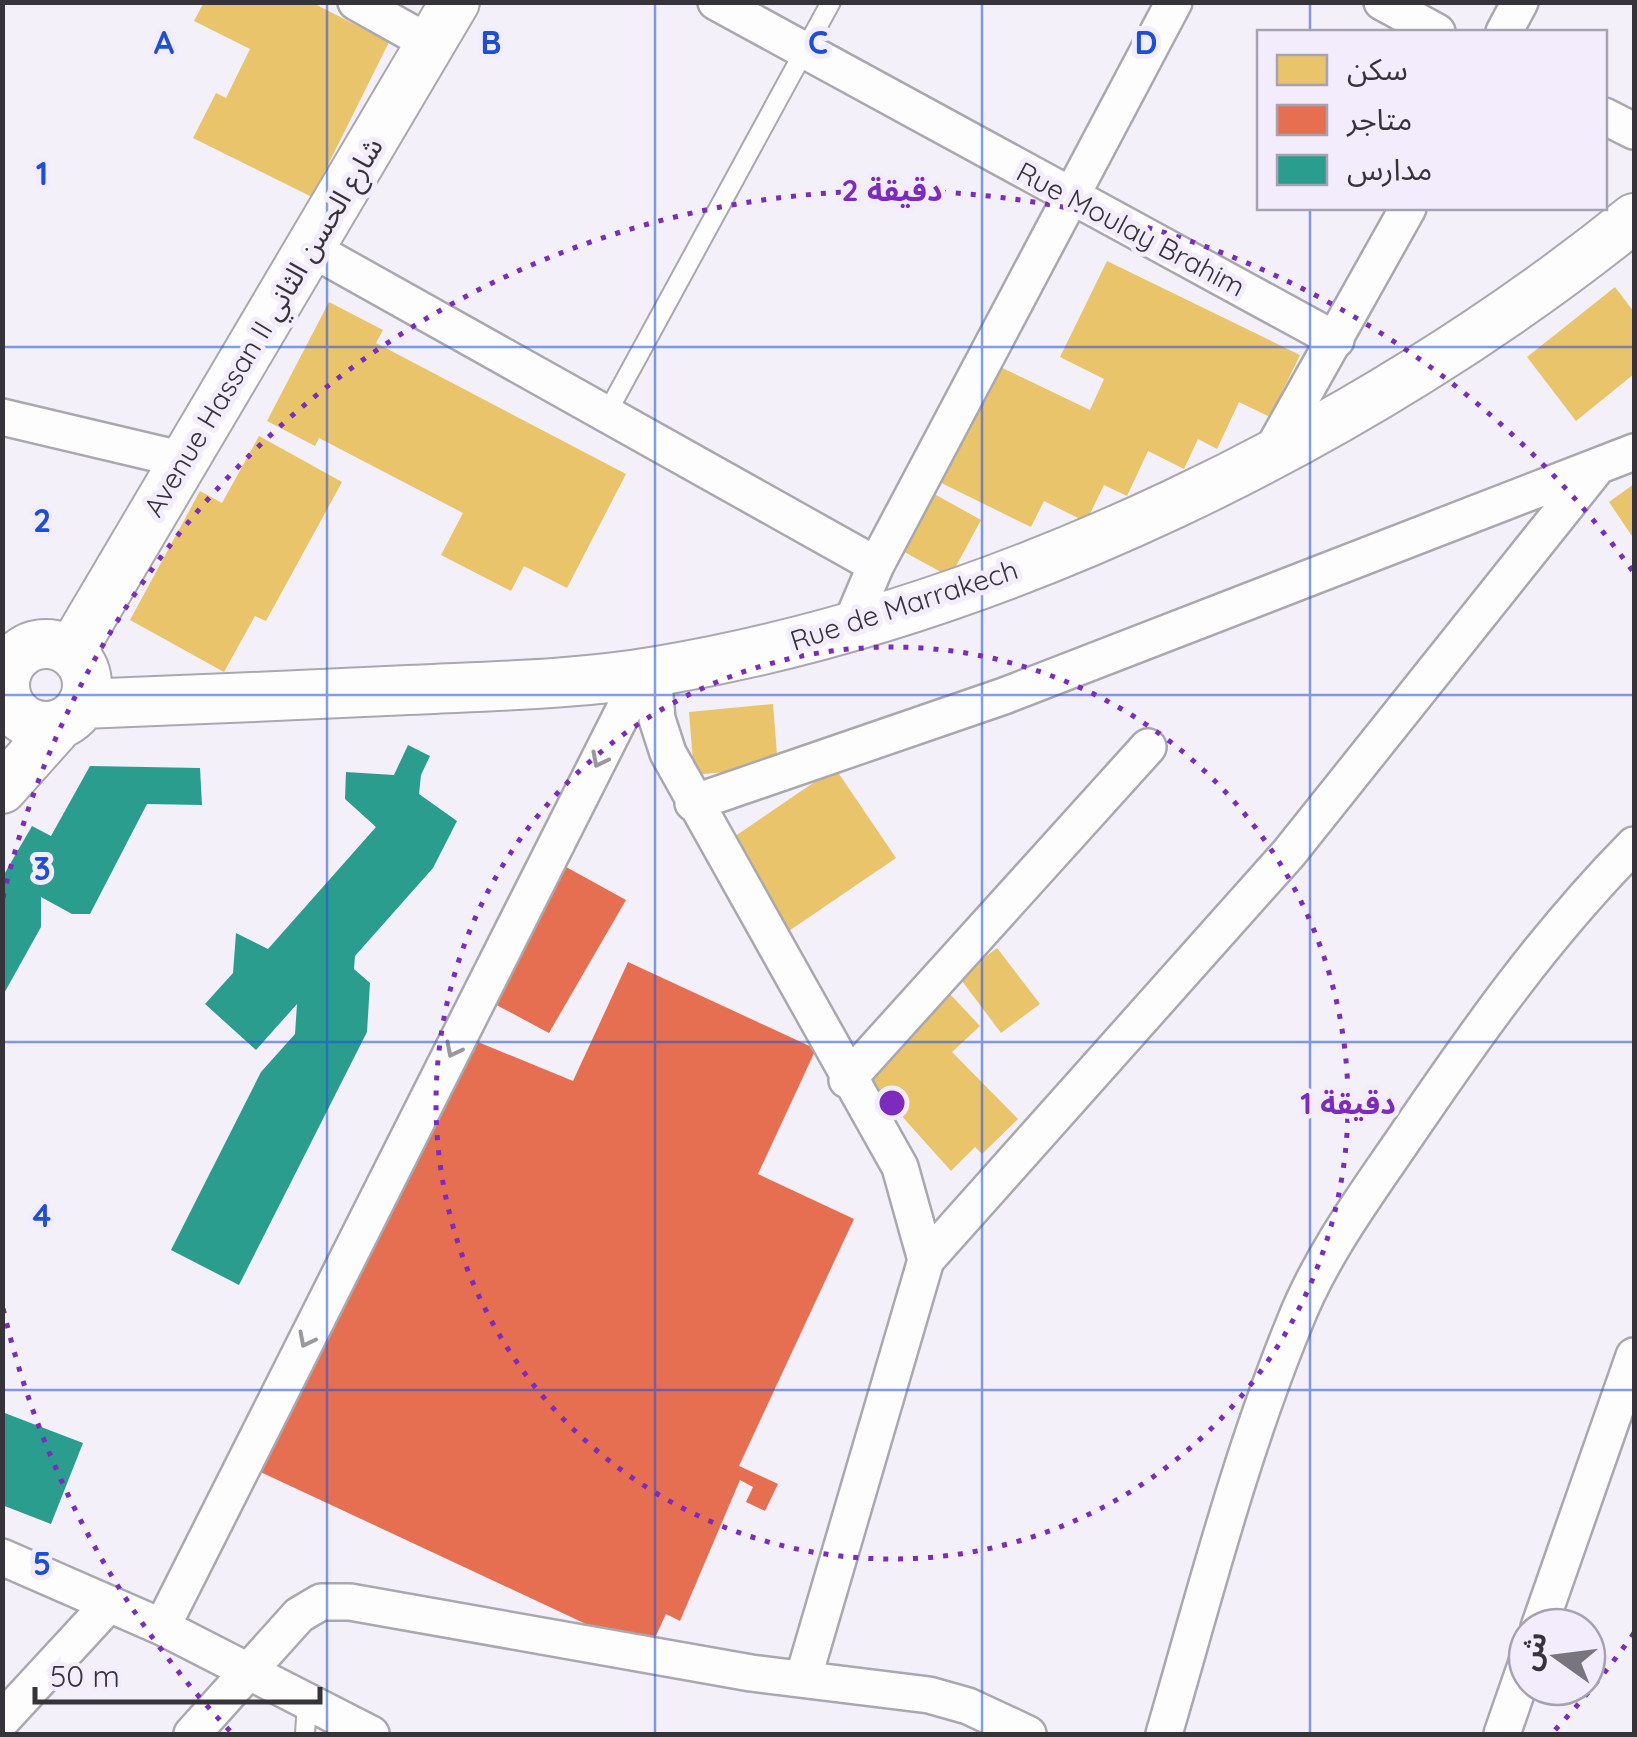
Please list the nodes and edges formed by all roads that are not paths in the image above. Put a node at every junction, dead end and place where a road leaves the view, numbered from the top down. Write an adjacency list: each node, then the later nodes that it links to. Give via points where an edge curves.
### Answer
1 (356, 2): 10 (street)
2 (455, 2): 10 (street, Avenue Hassan II شارع الحسن الثاني)
3 (716, 2): 11 (street, Rue Moulay Brahim)
4 (830, 2): 11 (lane)
5 (1174, 2): 14 (street)
6 (1382, 2): 8 (street)
7 (1520, 2): 9 (street)
8 (1433, 30)
9 (1505, 30)
10 (430, 44): 17 (street, Avenue Hassan II شارع الحسن الثاني)
11 (802, 50): 14 (street, Rue Moulay Brahim); 19 (lane)
12 (1607, 118): 13 (street)
13 (1634, 131)
14 (1071, 196): 18 (street, Rue Moulay Brahim); 25 (street)
15 (1407, 210): 18 (street)
16 (1634, 218): 22 (street, Rue de Marrakech, via 1468,342)
17 (310, 248): 19 (street); 23 (street, Avenue Hassan II شارع الحسن الثاني)
18 (1336, 340): 22 (street)
19 (607, 413): 25 (street)
20 (2, 418): 23 (street)
21 (1634, 452): 24 (street)
22 (1270, 454): 26 (street, Rue de Marrakech, via 1072,550)
23 (184, 460): 27 (street, Avenue Hassan II شارع الحسن الثاني)
24 (1594, 471): 33 (street, via 1004,696); 36 (street, via 1289,853)
25 (876, 565): 26 (street)
26 (850, 626): 28 (street, Rue de Marrakech)
27 (71, 652): 29 (street, via 29,648); 30 (street, via 86,676)
28 (648, 672): 30 (street, Rue de Marrakech); 33 (street, via 657,719); 41 (street, one-way to 41)
29 (6, 687): 30 (street, via 36,725)
30 (71, 714): 32 (street)
31 (1148, 748): 35 (street)
32 (2, 789)
33 (692, 804): 35 (street)
34 (1634, 845): 50 (street, via 1500,1000 1334,1241 1294,1322 1255,1434)
35 (847, 1080): 36 (street, via 900,1167)
36 (926, 1260): 43 (street)
37 (1634, 1356): 40 (street)
38 (2, 1558): 39 (street)
39 (109, 1604): 41 (street); 46 (street)
40 (1546, 1607)
41 (162, 1626): 42 (street)
42 (245, 1672): 43 (street, via 299,1614 321,1602 350,1602); 45 (street); 47 (street)
43 (802, 1679): 49 (street, via 930,1695)
44 (1511, 1707): 51 (street)
45 (306, 1719): 48 (street)
46 (2, 1720)
47 (192, 1734)
48 (372, 1734)
49 (1028, 1734)
50 (1164, 1734)
51 (1502, 1734)

